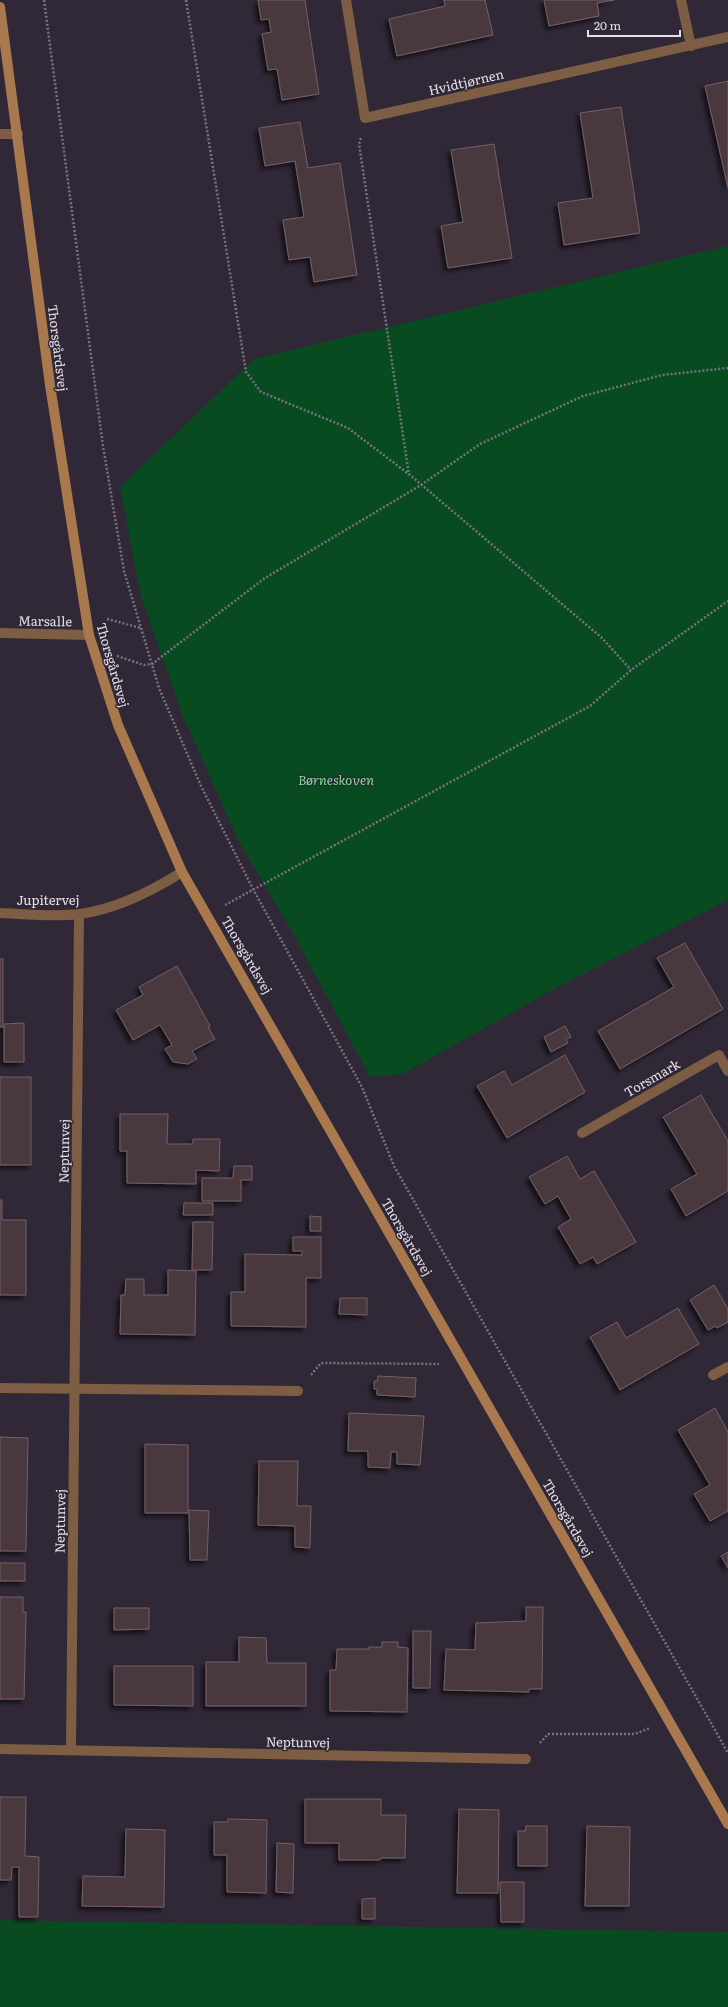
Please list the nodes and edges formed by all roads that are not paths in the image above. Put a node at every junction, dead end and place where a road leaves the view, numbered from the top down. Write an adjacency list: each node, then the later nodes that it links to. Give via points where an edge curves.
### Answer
1 (346, 0): 5 (street, Hvidtjørnen, via 365,118)
2 (681, 0): 5 (street)
3 (0, 7): 7 (street, Thorsgårdsvej)
4 (728, 37): 5 (street, Hvidtjørnen)
5 (690, 46)
6 (0, 134): 7 (street)
7 (18, 134): 9 (street, Thorsgårdsvej, via 50,386)
8 (0, 633): 9 (street, Marsalle)
9 (89, 635): 10 (street, Thorsgårdsvej, via 118,725)
10 (182, 872): 12 (street, Jupitervej, via 111,908); 23 (street, Thorsgårdsvej)
11 (0, 913): 12 (street, Jupitervej)
12 (79, 914): 18 (street, Neptunvej)
13 (728, 1071): 14 (street, Torsmark, via 719,1055)
14 (582, 1133)
15 (728, 1367): 16 (street)
16 (713, 1375)
17 (0, 1388): 18 (street)
18 (74, 1389): 19 (street); 21 (street, Neptunvej)
19 (298, 1390)
20 (0, 1750): 21 (street, Neptunvej)
21 (71, 1750): 22 (street, Neptunvej)
22 (526, 1760)
23 (728, 1824)

